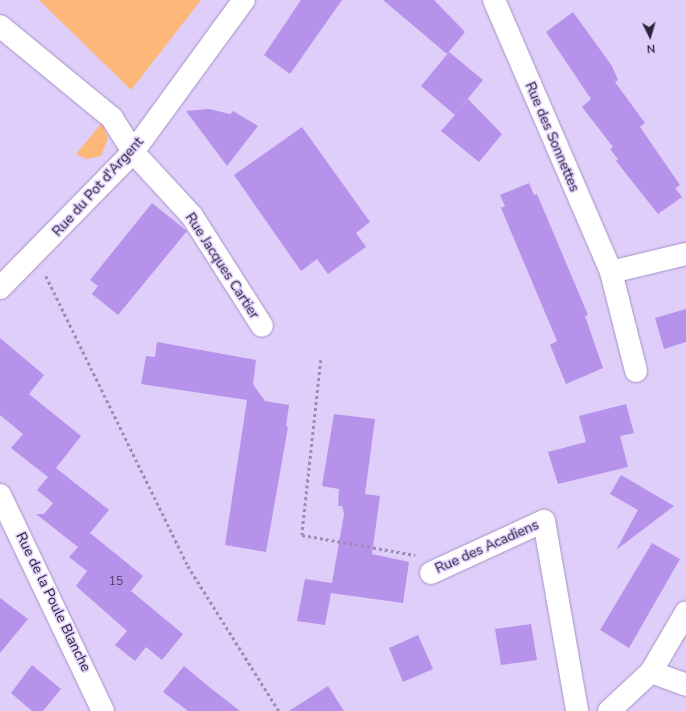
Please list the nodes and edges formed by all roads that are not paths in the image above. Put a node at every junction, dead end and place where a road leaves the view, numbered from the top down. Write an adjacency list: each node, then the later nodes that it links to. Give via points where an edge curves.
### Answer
1 (244, 0): 4 (street, Rue du Pot d'Argent)
2 (494, 0): 6 (street, Rue des Sonnettes)
3 (0, 26): 4 (street, Rue Jacques Cartier, via 112,118)
4 (133, 152): 7 (street, Rue du Pot d'Argent); 8 (street, Rue Jacques Cartier, via 192,216)
5 (686, 254): 6 (street)
6 (611, 272): 9 (street, Rue des Sonnettes)
7 (0, 288)
8 (262, 326)
9 (636, 371)
10 (0, 495): 15 (street, Rue de la Poule Blanche)
11 (431, 573): 16 (street, Rue des Acadiens, via 544,521)
12 (686, 612): 13 (street)
13 (651, 672): 14 (street); 17 (street)
14 (686, 685)
15 (103, 711)
16 (577, 711)
17 (609, 711)

